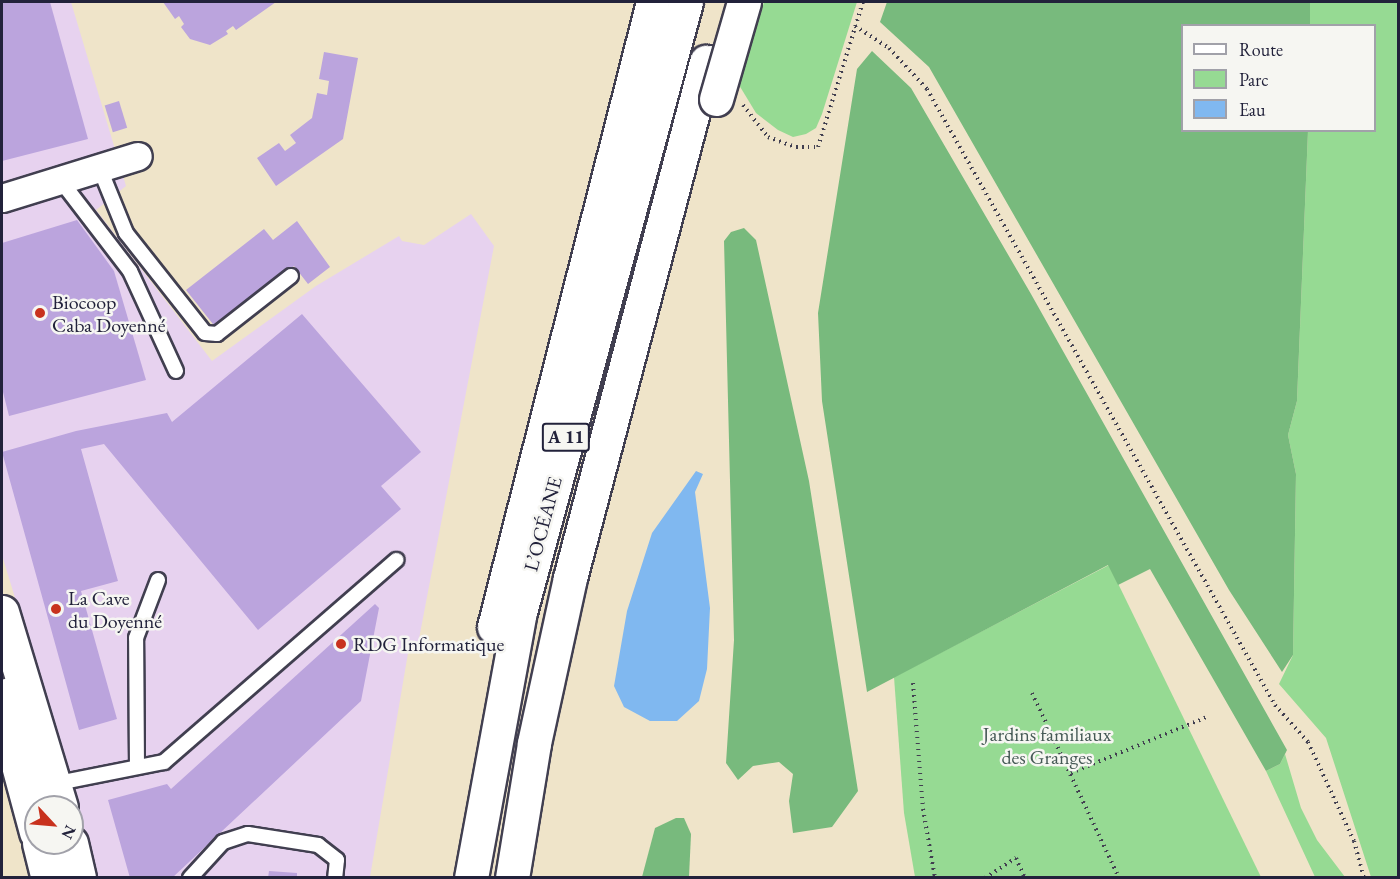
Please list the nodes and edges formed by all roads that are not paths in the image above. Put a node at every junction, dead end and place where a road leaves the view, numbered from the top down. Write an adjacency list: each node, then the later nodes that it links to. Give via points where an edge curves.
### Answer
1 (653, 2): 25 (main road, via 503,582 474,724)
2 (686, 2): 26 (main road, L’OCÉANE / A 11, via 520,612)
3 (723, 2): 9 (main road, L’OCÉANE / A 11)
4 (744, 2): 9 (main road, bridge, via 728,101)
5 (138, 156): 6 (street)
6 (100, 170): 7 (street); 10 (lane, via 126,233 205,333 217,334)
7 (61, 181): 8 (street); 11 (lane, via 130,271)
8 (2, 198)
9 (661, 231): 27 (main road, L’OCÉANE / A 11, via 562,613 534,743)
10 (291, 276)
11 (176, 371)
12 (396, 560): 17 (lane, via 164,762)
13 (158, 580): 17 (lane, via 136,638)
14 (2, 612): 15 (main road)
15 (13, 684): 18 (main road)
16 (2, 706): 18 (main road)
17 (137, 767): 18 (lane)
18 (47, 795)
19 (42, 855): 21 (main road)
20 (73, 855): 22 (main road)
21 (48, 878)
22 (79, 878)
23 (190, 878): 24 (lane, via 223,842 248,834 318,845 337,861)
24 (335, 878)
25 (452, 878)
26 (471, 878)
27 (512, 878)

